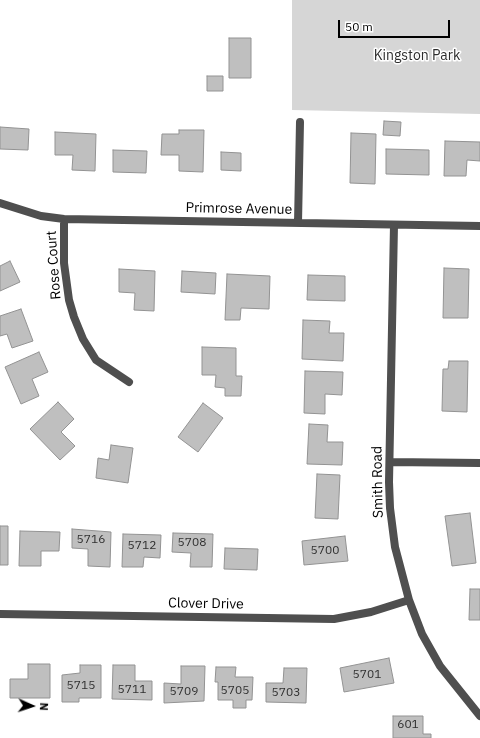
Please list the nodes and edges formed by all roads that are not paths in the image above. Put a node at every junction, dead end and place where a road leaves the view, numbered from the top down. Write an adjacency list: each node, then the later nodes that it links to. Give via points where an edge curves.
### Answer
1 (300, 122): 4 (street)
2 (0, 203): 3 (street, Primrose Avenue, via 41,216)
3 (64, 219): 4 (street, Primrose Avenue); 7 (street, Rose Court, via 64,263 74,317 83,339 96,360)
4 (298, 223): 5 (street, Primrose Avenue)
5 (394, 225): 6 (street, Primrose Avenue); 8 (street, Smith Road)
6 (480, 226)
7 (129, 382)
8 (390, 462): 9 (street); 10 (street, Smith Road, via 392,526 398,566)
9 (480, 464)
10 (409, 600): 11 (street, Clover Drive, via 371,612 334,619); 12 (street, Smith Road, via 422,634 435,657 466,701)
11 (0, 614)
12 (480, 716)

